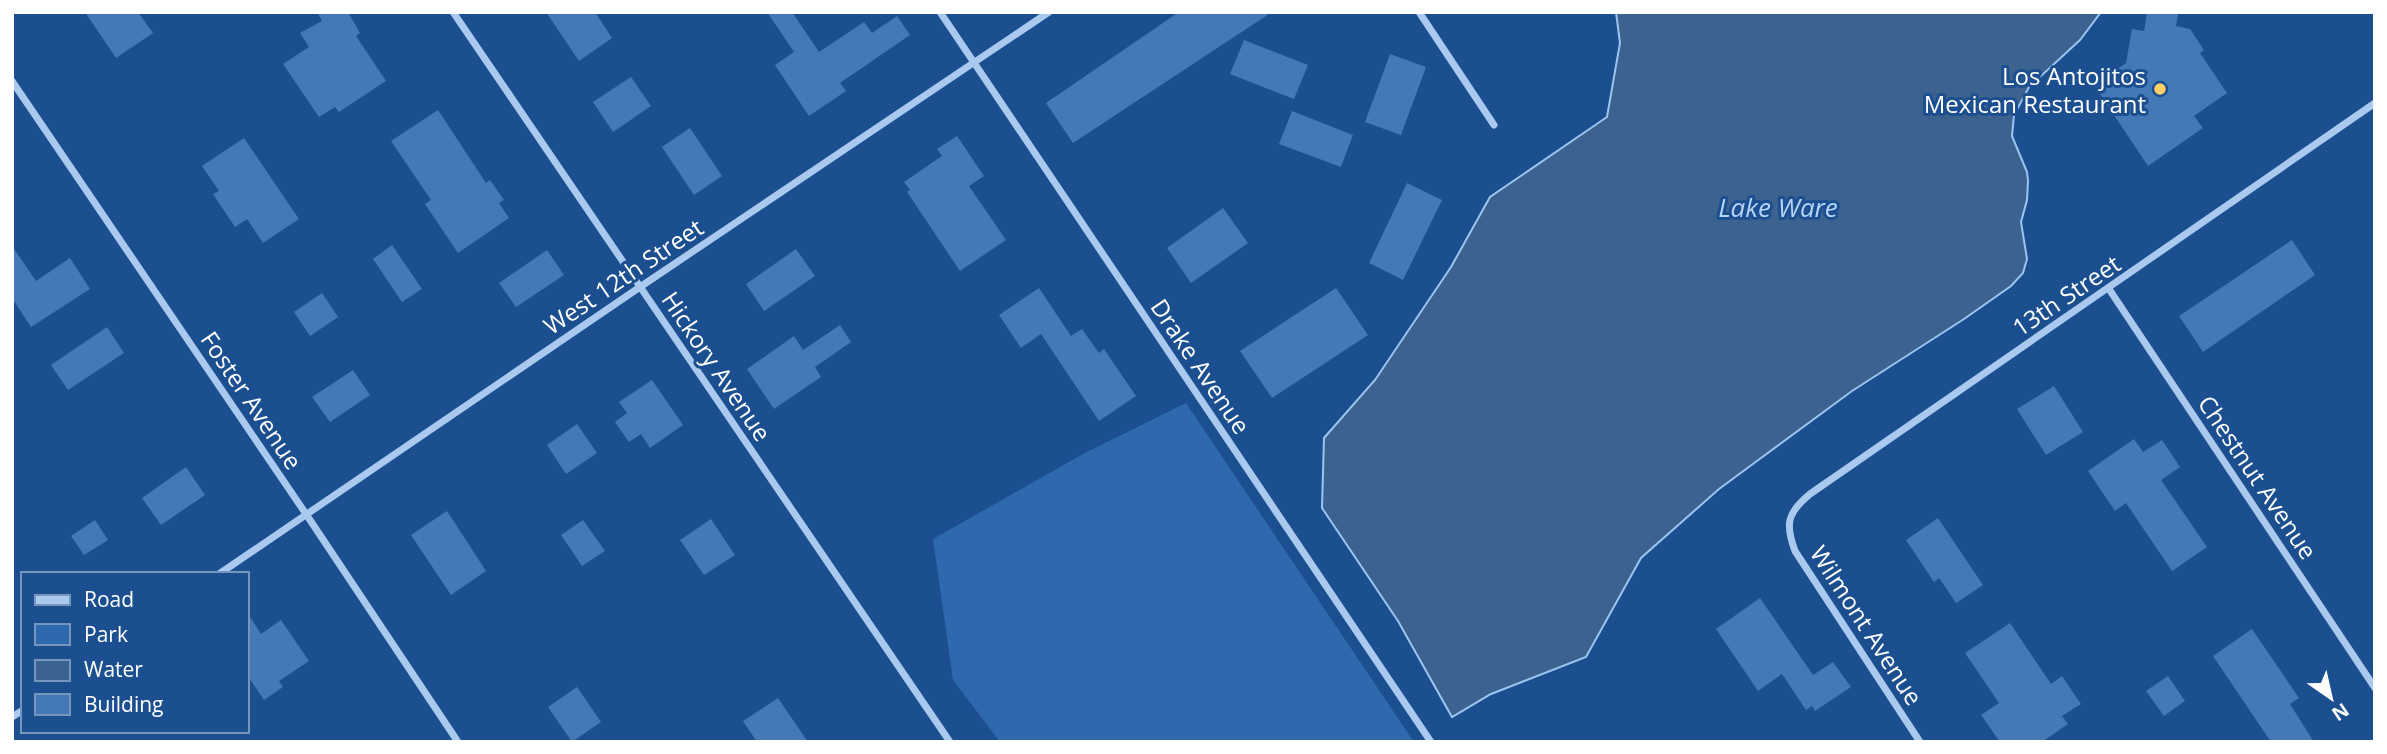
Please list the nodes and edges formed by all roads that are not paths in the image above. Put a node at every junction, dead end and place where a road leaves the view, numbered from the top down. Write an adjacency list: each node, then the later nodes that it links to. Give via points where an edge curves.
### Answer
1 (453, 12): 9 (street, Hickory Avenue)
2 (940, 12): 5 (street, Drake Avenue)
3 (1049, 12): 5 (street, West 12th Street)
4 (1419, 12): 8 (street)
5 (974, 63): 9 (street, West 12th Street); 17 (street, Drake Avenue)
6 (12, 81): 11 (street, Foster Avenue)
7 (2375, 103): 10 (street, 13th Street)
8 (1494, 125)
9 (640, 286): 11 (street, West 12th Street); 16 (street, Hickory Avenue)
10 (2109, 289): 12 (street, 13th Street, via 1810,494 1793,510); 14 (street, Chestnut Avenue)
11 (306, 514): 13 (street, West 12th Street); 15 (street, Foster Avenue)
12 (1788, 526): 18 (street, Wilmont Avenue, via 1809,575)
13 (222, 572)
14 (2375, 688)
15 (458, 742)
16 (950, 742)
17 (1431, 742)
18 (1920, 742)

